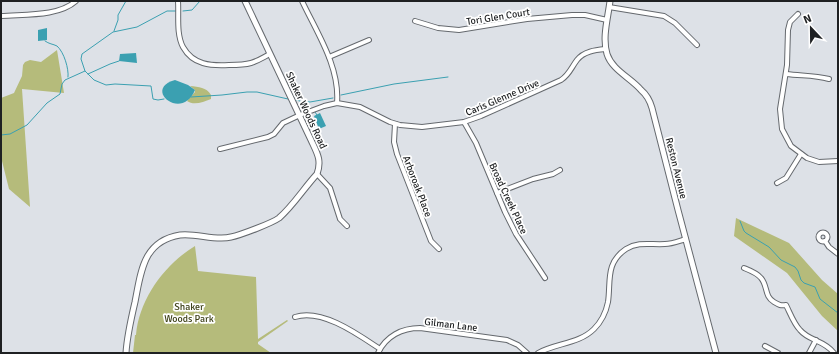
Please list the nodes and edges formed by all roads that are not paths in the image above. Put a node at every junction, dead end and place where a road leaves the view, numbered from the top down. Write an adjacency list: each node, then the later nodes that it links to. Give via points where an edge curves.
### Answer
1 (76, 1): 8 (street, via 64,9 53,12)
2 (178, 1): 14 (street, via 182,46 198,62 214,66 250,64)
3 (245, 1): 14 (street, Shaker Woods Road)
4 (302, 1): 15 (street)
5 (610, 1): 6 (street)
6 (610, 8): 9 (street); 12 (street, via 664,16)
7 (798, 14): 16 (street, via 789,25)
8 (1, 16)
9 (607, 20): 10 (street, Tori Glen Court, via 572,14 459,30 438,28); 13 (street)
10 (415, 21)
11 (369, 40): 15 (street)
12 (697, 45)
13 (606, 49): 20 (street, Caris Glenne Drive, via 584,54 577,60 570,73 561,80); 30 (street, Reston Avenue, via 613,64 642,90 650,102)
14 (270, 54): 19 (street, Shaker Woods Road)
15 (329, 57): 18 (street, via 335,76)
16 (786, 74): 17 (street); 23 (street, via 780,122 787,141)
17 (829, 79)
18 (337, 103): 19 (street, Caris Glenne Drive); 21 (street, Caris Glenne Drive, via 360,107)
19 (300, 115): 22 (street, Caris Glenne Drive, via 285,122 268,137); 26 (street, Shaker Woods Road, via 320,162)
20 (464, 122): 21 (street, Caris Glenne Drive, via 422,127); 28 (street, Broad Creek Place)
21 (395, 124): 32 (street, Arboroak Place, via 394,142 397,154 431,241)
22 (220, 149)
23 (801, 154): 24 (street, via 819,162); 27 (street, via 786,178)
24 (838, 161)
25 (560, 170): 28 (street)
26 (317, 174): 29 (street, via 330,188 340,219); 40 (street, via 283,214 270,223 227,238 176,236 154,248 141,271)
27 (777, 183)
28 (497, 193): 35 (street, Broad Creek Place, via 516,234)
29 (347, 226)
30 (686, 239): 42 (street, via 670,244 643,243 624,251 610,272 607,308 597,325 583,337); 43 (street, Reston Avenue)
31 (825, 241): 33 (street)
32 (439, 249)
33 (838, 254)
34 (744, 268): 37 (street, via 759,276 764,282 768,298 779,305 786,305 800,331)
35 (545, 278)
36 (295, 317): 39 (street, via 308,314 334,322)
37 (816, 340): 45 (street); 46 (street)
38 (766, 346): 44 (street)
39 (379, 351): 41 (street, Gilman Lane, via 396,333 420,328 507,340)
40 (126, 353)
41 (527, 353)
42 (538, 353)
43 (716, 353)
44 (778, 353)
45 (809, 353)
46 (834, 353)

